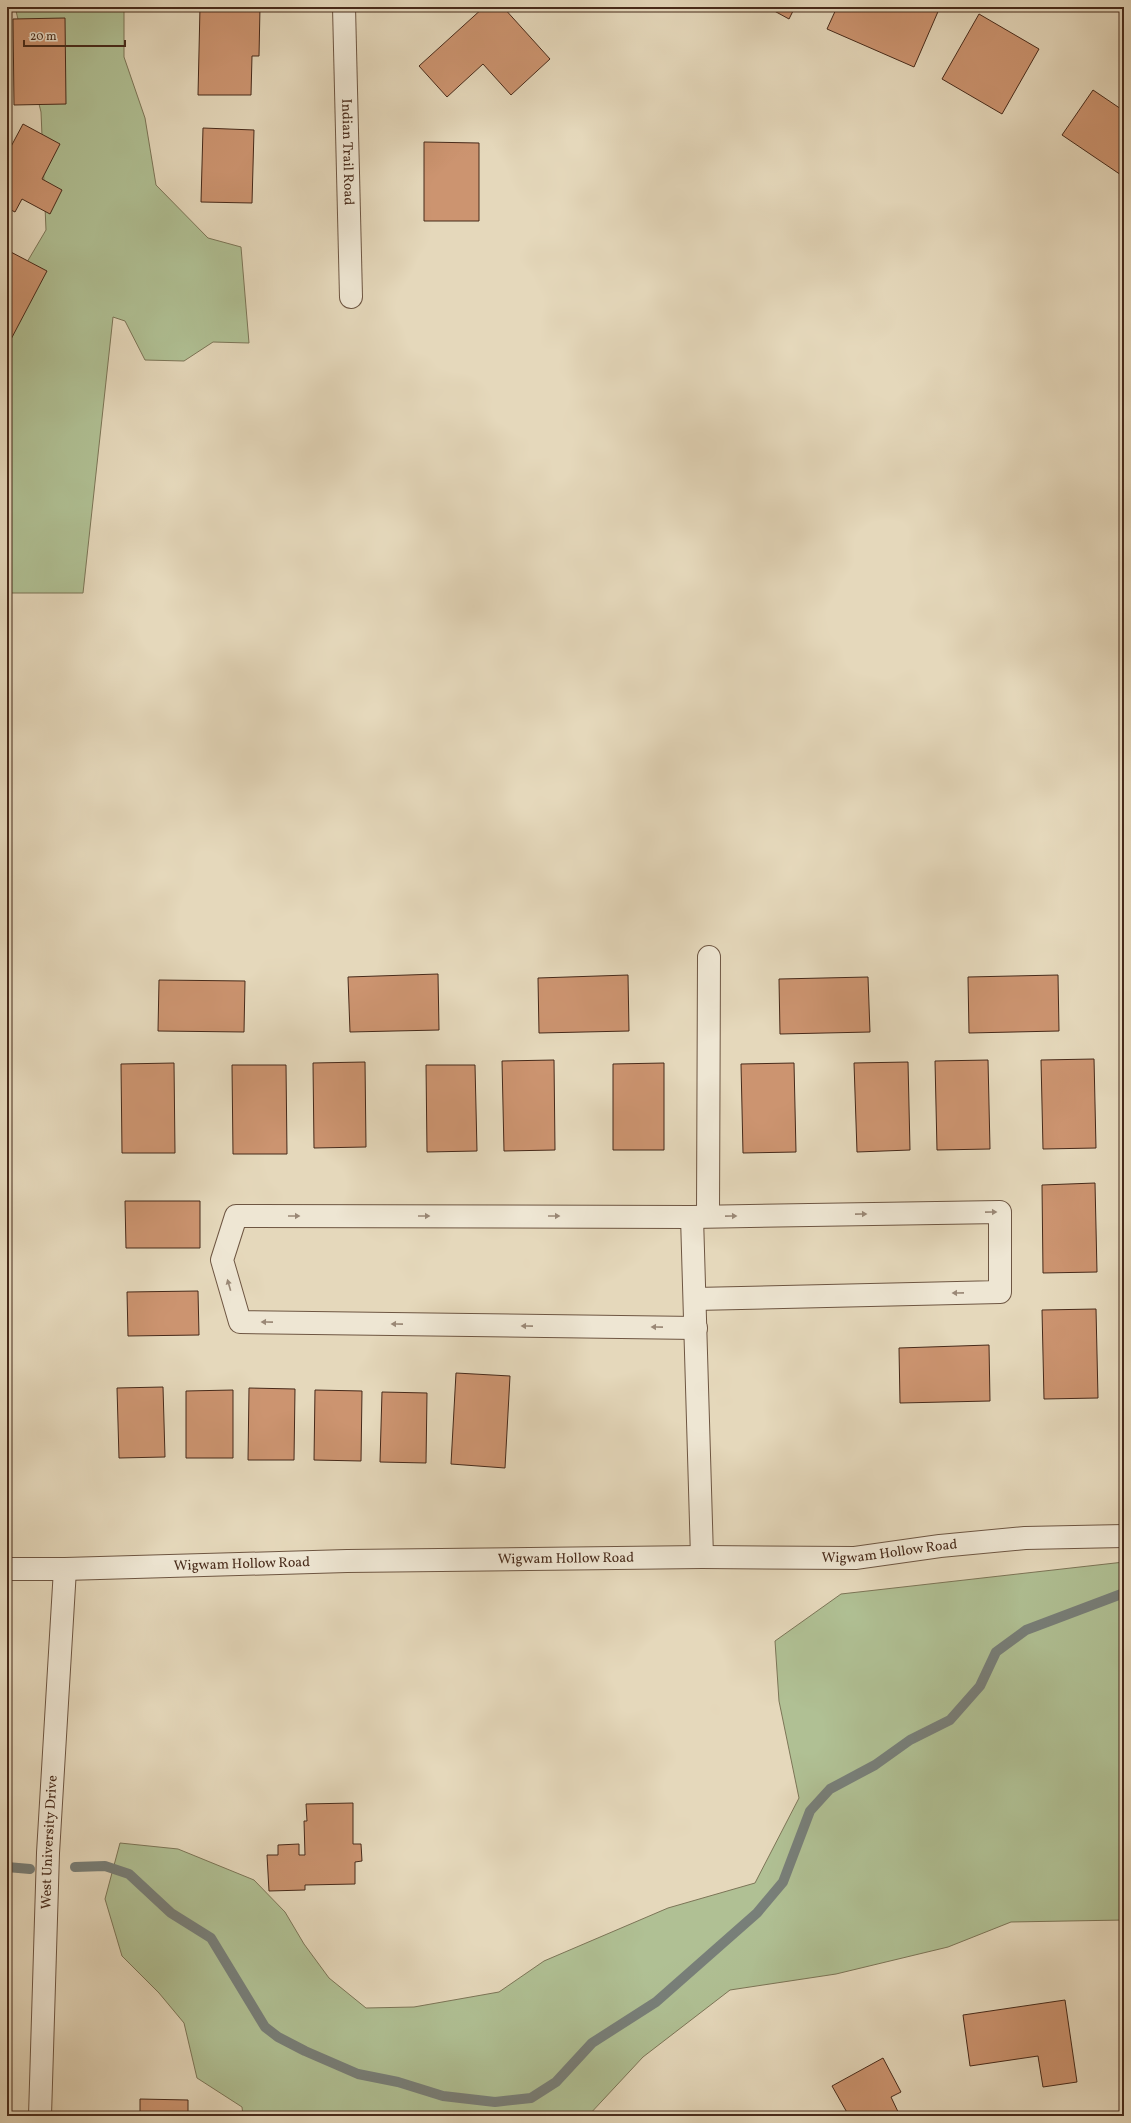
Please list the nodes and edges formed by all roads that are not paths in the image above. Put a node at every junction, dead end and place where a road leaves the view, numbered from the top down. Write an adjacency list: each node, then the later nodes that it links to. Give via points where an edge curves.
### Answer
1 (344, 7): 2 (street, Indian Trail Road)
2 (351, 297)
3 (709, 957): 4 (street)
4 (700, 1216): 5 (street); 5 (street, one-way to 5, via 1000,1212 1000,1292); 6 (street, one-way to 4, via 240,1322 222,1260 236,1216)
5 (695, 1299): 6 (street)
6 (696, 1328): 8 (street)
7 (1124, 1536): 8 (street, Wigwam Hollow Road, via 1018,1539 940,1546 855,1558)
8 (702, 1558): 10 (street, Wigwam Hollow Road, via 347,1561)
9 (7, 1569): 10 (street, Wigwam Hollow Road)
10 (65, 1569): 11 (street, West University Drive, via 48,1853)
11 (40, 2116)

